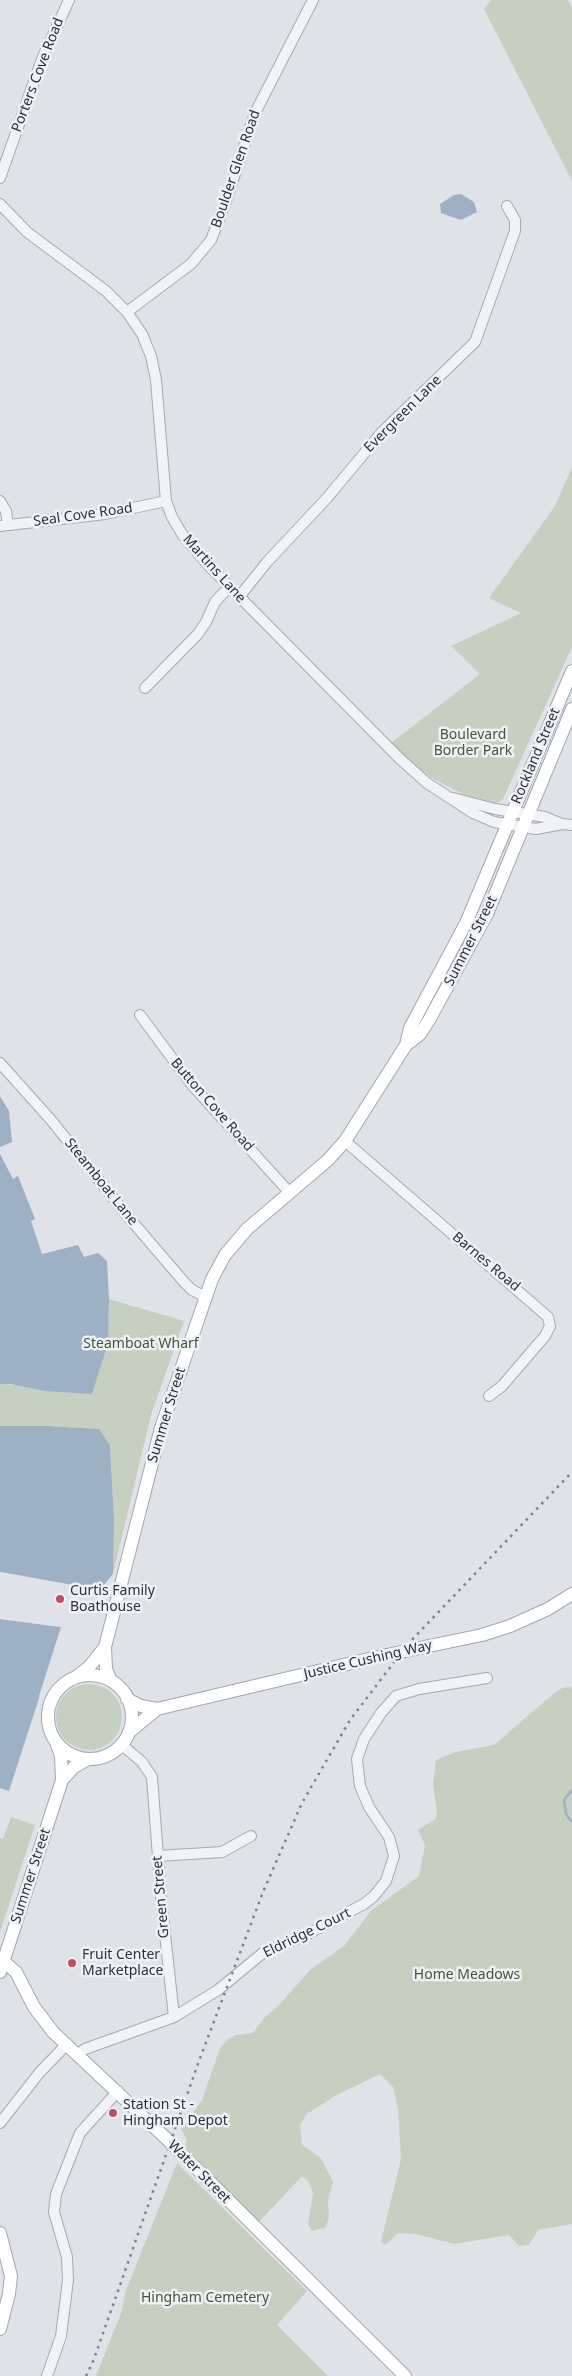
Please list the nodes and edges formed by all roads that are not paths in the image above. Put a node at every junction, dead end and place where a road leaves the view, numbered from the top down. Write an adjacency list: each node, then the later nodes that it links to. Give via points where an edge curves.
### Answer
1 (69, 0): 3 (street, Porters Cove Road, via 42,59)
2 (313, 0): 6 (street, Boulder Glen Road, via 254,113 211,240 191,264)
3 (0, 178)
4 (0, 204): 6 (street, Martins Lane, via 27,232 97,283)
5 (507, 206): 11 (street, Evergreen Lane, via 515,220 515,231 475,342 382,432)
6 (127, 312): 7 (street, Martins Lane, via 145,340 155,374)
7 (166, 500): 9 (street, Seal Cove Road, via 105,514); 10 (street, Martins Lane, via 182,534)
8 (0, 501): 9 (street, via 6,511)
9 (4, 526)
10 (229, 587): 11 (street, Martins Lane); 13 (street, via 215,602 198,634)
11 (239, 597): 15 (street, Martins Lane, via 408,767)
12 (572, 671): 16 (main road, Rockland Street)
13 (145, 688)
14 (572, 709): 17 (main road, Rockland Street)
15 (450, 797): 16 (street, Martins Lane); 18 (street, Martins Lane, via 478,816)
16 (512, 812): 17 (street); 18 (main road, Summer Street)
17 (528, 815): 19 (street); 20 (main road, Summer Street)
18 (507, 825): 20 (street); 22 (main road, Summer Street, via 466,923 410,1028)
19 (567, 825): 20 (street)
20 (523, 828): 22 (main road, Summer Street, via 467,952 420,1034)
21 (140, 1015): 25 (street, Button Cove Road, via 192,1085)
22 (406, 1045): 24 (main road, Summer Street)
23 (0, 1063): 26 (street, Steamboat Lane, via 184,1282 194,1292)
24 (345, 1141): 25 (main road, Summer Street, via 328,1160); 27 (street, Barnes Road, via 548,1317 550,1326 545,1336 502,1386)
25 (289, 1192): 26 (main road, Summer Street, via 232,1246)
26 (206, 1296): 29 (main road, Summer Street, via 161,1428)
27 (489, 1396)
28 (572, 1594): 34 (main road, Justice Cushing Way, bridge, via 510,1626 482,1634)
29 (105, 1647): 30 (main road, Summer Street); 32 (main road, Summer Street, via 106,1669)
30 (75, 1678): 32 (main road, via 96,1677); 36 (main road, via 61,1686 50,1702 48,1724)
31 (487, 1678): 43 (street, Eldridge Court, via 396,1696 364,1739 357,1759 360,1786 369,1808 389,1837 394,1856 389,1875 379,1892 364,1904 300,1938 264,1952 218,1990)
32 (111, 1681): 33 (main road)
33 (127, 1699): 34 (main road, Justice Cushing Way, via 140,1706); 35 (main road)
34 (157, 1709): 35 (main road, Justice Cushing Way)
35 (129, 1732): 37 (main road)
36 (56, 1742): 38 (main road); 39 (main road, Summer Street)
37 (122, 1745): 38 (main road, via 101,1758); 41 (street, Green Street, via 144,1764 152,1777)
38 (88, 1759): 39 (main road, Summer Street, via 77,1764)
39 (62, 1780): 42 (main road, Summer Street)
40 (252, 1836): 41 (street, via 222,1852)
41 (158, 1856): 43 (street, Green Street)
42 (2, 1967): 44 (main road, Water Street, via 16,1972 38,2013)
43 (174, 2016): 45 (street)
44 (66, 2044): 45 (main road, Water Street); 47 (street)
45 (78, 2054): 46 (main road, Water Street)
46 (118, 2092): 50 (street, via 80,2133 56,2194 54,2212 67,2257 68,2280 61,2336); 51 (main road, Water Street)
47 (0, 2123)
48 (0, 2233): 49 (main road, via 11,2276)
49 (0, 2329)
50 (47, 2376)
51 (405, 2376)

